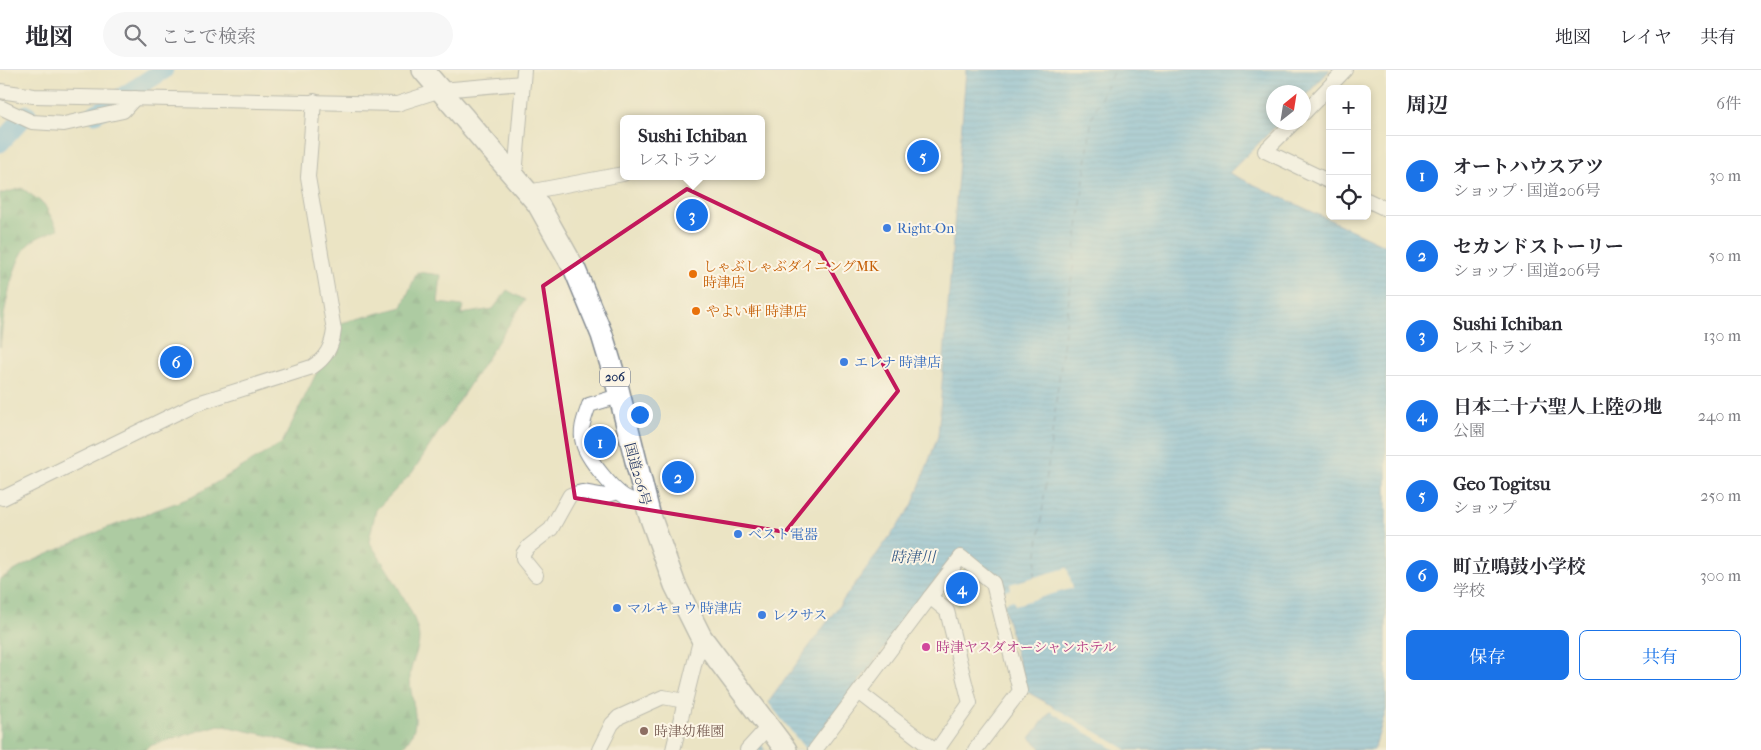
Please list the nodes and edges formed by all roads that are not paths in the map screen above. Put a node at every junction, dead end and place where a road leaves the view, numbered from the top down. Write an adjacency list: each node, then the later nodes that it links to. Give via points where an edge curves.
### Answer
1 (423, 70): 4 (highway, 国道206号 / 206)
2 (1345, 70): 8 (street)
3 (523, 76): 4 (street); 13 (street)
4 (441, 90): 7 (street, via 397,104); 13 (highway, 国道206号 / 206)
5 (0, 91): 6 (street, via 34,96)
6 (140, 98): 7 (street); 9 (street, via 123,111 64,124 32,122)
7 (314, 101): 18 (street, via 308,177 334,330 333,344 322,361 195,404)
8 (1311, 106)
9 (0, 107)
10 (1286, 130): 12 (street, via 1265,152)
11 (620, 174): 13 (street)
12 (1326, 180)
13 (522, 184): 16 (highway, 国道206号 / 206, via 538,204 582,285 602,335)
14 (1371, 202): 15 (street)
15 (1386, 209)
16 (620, 396): 17 (street, via 589,405 582,431 584,447); 19 (highway, 国道206号 / 206)
17 (618, 492): 19 (street, via 629,499); 20 (street, via 605,496 582,492 570,495 551,529 523,554 523,559)
18 (0, 497)
19 (645, 501): 22 (highway, 国道206号 / 206, via 675,585)
20 (536, 575)
21 (930, 597): 23 (street); 31 (street, via 947,611 970,703); 32 (street, via 961,557 993,583 1020,691)
22 (701, 637): 24 (street); 25 (highway, 国道206号 / 206)
23 (860, 692): 30 (street); 31 (street)
24 (685, 701): 26 (street, via 664,697 619,717); 27 (street)
25 (761, 719): 28 (street); 29 (highway, 国道206号 / 206)
26 (599, 750)
27 (673, 750)
28 (747, 750)
29 (786, 750)
30 (815, 750)
31 (935, 750)
32 (975, 750)

